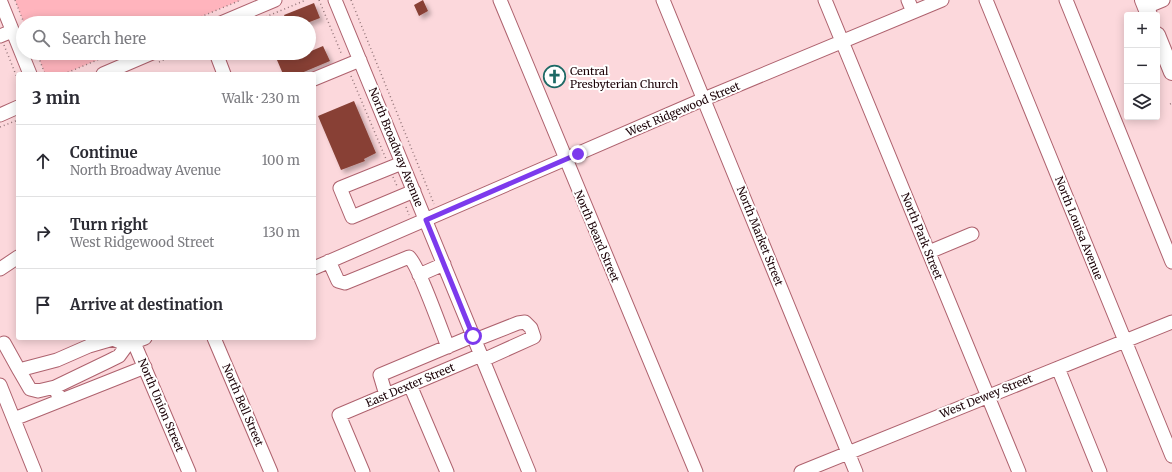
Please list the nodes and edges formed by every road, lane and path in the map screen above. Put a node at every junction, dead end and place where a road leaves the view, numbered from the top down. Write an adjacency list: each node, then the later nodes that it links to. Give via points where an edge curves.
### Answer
1 (0, 0): 23 (street)
2 (15, 0): 19 (path)
3 (241, 0): 20 (path)
4 (275, 0): 21 (street)
5 (306, 0): 22 (path)
6 (319, 0): 34 (path)
7 (336, 0): 33 (street, North Broadway Avenue)
8 (351, 0): 53 (path)
9 (500, 0): 48 (street, North Beard Street)
10 (663, 0): 43 (street, North Market Street)
11 (825, 0): 26 (street, North Park Street)
12 (908, 0): 18 (street)
13 (942, 0): 18 (street, West Ridgewood Street)
14 (986, 0): 71 (street, North Louisa Avenue)
15 (1066, 0): 60 (street)
16 (1163, 0): 17 (street)
17 (1146, 7)
18 (913, 12): 26 (street, West Ridgewood Street)
19 (21, 16)
20 (203, 16)
21 (237, 16)
22 (268, 16)
23 (12, 31): 24 (street); 25 (street)
24 (2, 40): 41 (path)
25 (16, 41)
26 (842, 42): 43 (street, West Ridgewood Street); 57 (street, North Park Street)
27 (1160, 42): 40 (main road)
28 (24, 60): 35 (street)
29 (40, 60): 36 (path)
30 (97, 60): 37 (path)
31 (136, 60): 38 (street)
32 (219, 60): 39 (street)
33 (360, 60): 34 (street); 49 (street, North Broadway Avenue)
34 (346, 65): 42 (street); 50 (path)
35 (29, 72)
36 (44, 72)
37 (69, 72)
38 (109, 72)
39 (223, 72)
40 (1172, 72)
41 (16, 75)
42 (316, 78)
43 (704, 99): 48 (street, West Ridgewood Street); 85 (street, North Market Street)
44 (16, 108): 45 (street)
45 (0, 115)
46 (16, 121): 47 (path)
47 (0, 127)
48 (566, 160): 55 (street, West Ridgewood Street); 93 (street, North Beard Street)
49 (402, 162): 50 (street); 51 (street, North Broadway Avenue)
50 (389, 168): 52 (path); 52 (street, via 340,188 346,203 352,217)
51 (414, 191): 52 (street); 55 (street, North Broadway Avenue)
52 (401, 196): 54 (path)
53 (434, 205)
54 (409, 215)
55 (426, 220): 59 (street, West Ridgewood Street); 61 (street, North Broadway Avenue)
56 (972, 234): 57 (street)
57 (929, 252): 82 (street, North Park Street)
58 (16, 258): 63 (street)
59 (329, 261): 62 (street, West Ridgewood Street); 64 (street, via 338,281 345,283 409,257)
60 (1172, 262)
61 (444, 264): 64 (street); 66 (street, North Broadway Avenue)
62 (316, 267)
63 (0, 268)
64 (419, 275): 73 (street)
65 (1172, 322): 71 (street, West Dewey Street)
66 (474, 338): 73 (street); 74 (street, North Broadway Avenue); 74 (street, East Dexter Street, via 518,323 526,322 531,328 534,337)
67 (1, 340): 77 (street)
68 (110, 340): 77 (street, via 57,360)
69 (124, 340): 72 (street)
70 (215, 340): 89 (street, North Bell Street)
71 (1125, 340): 76 (street, West Dewey Street); 86 (street, North Louisa Avenue)
72 (135, 341): 75 (street, North Union Street); 80 (street, via 119,356)
73 (448, 347): 81 (street, via 380,375)
74 (482, 357): 78 (street, East Dexter Street); 92 (street, North Broadway Avenue)
75 (145, 367): 83 (street); 88 (street, North Union Street)
76 (1058, 368): 82 (street, West Dewey Street); 97 (street)
77 (19, 370): 80 (street, via 30,389 38,391)
78 (410, 384): 81 (street, East Dexter Street); 91 (street)
79 (0, 385): 84 (street)
80 (54, 387): 83 (street)
81 (386, 395): 90 (street, East Dexter Street, via 339,415)
82 (988, 395): 85 (street, West Dewey Street); 96 (street, North Park Street)
83 (61, 400): 84 (street)
84 (14, 419): 87 (street)
85 (848, 453): 94 (street, West Dewey Street); 95 (street, North Market Street)
86 (1172, 456)
87 (35, 472)
88 (189, 472)
89 (271, 472)
90 (363, 472)
91 (447, 472)
92 (529, 472)
93 (696, 472)
94 (801, 472)
95 (856, 472)
96 (1019, 472)
97 (1100, 472)

